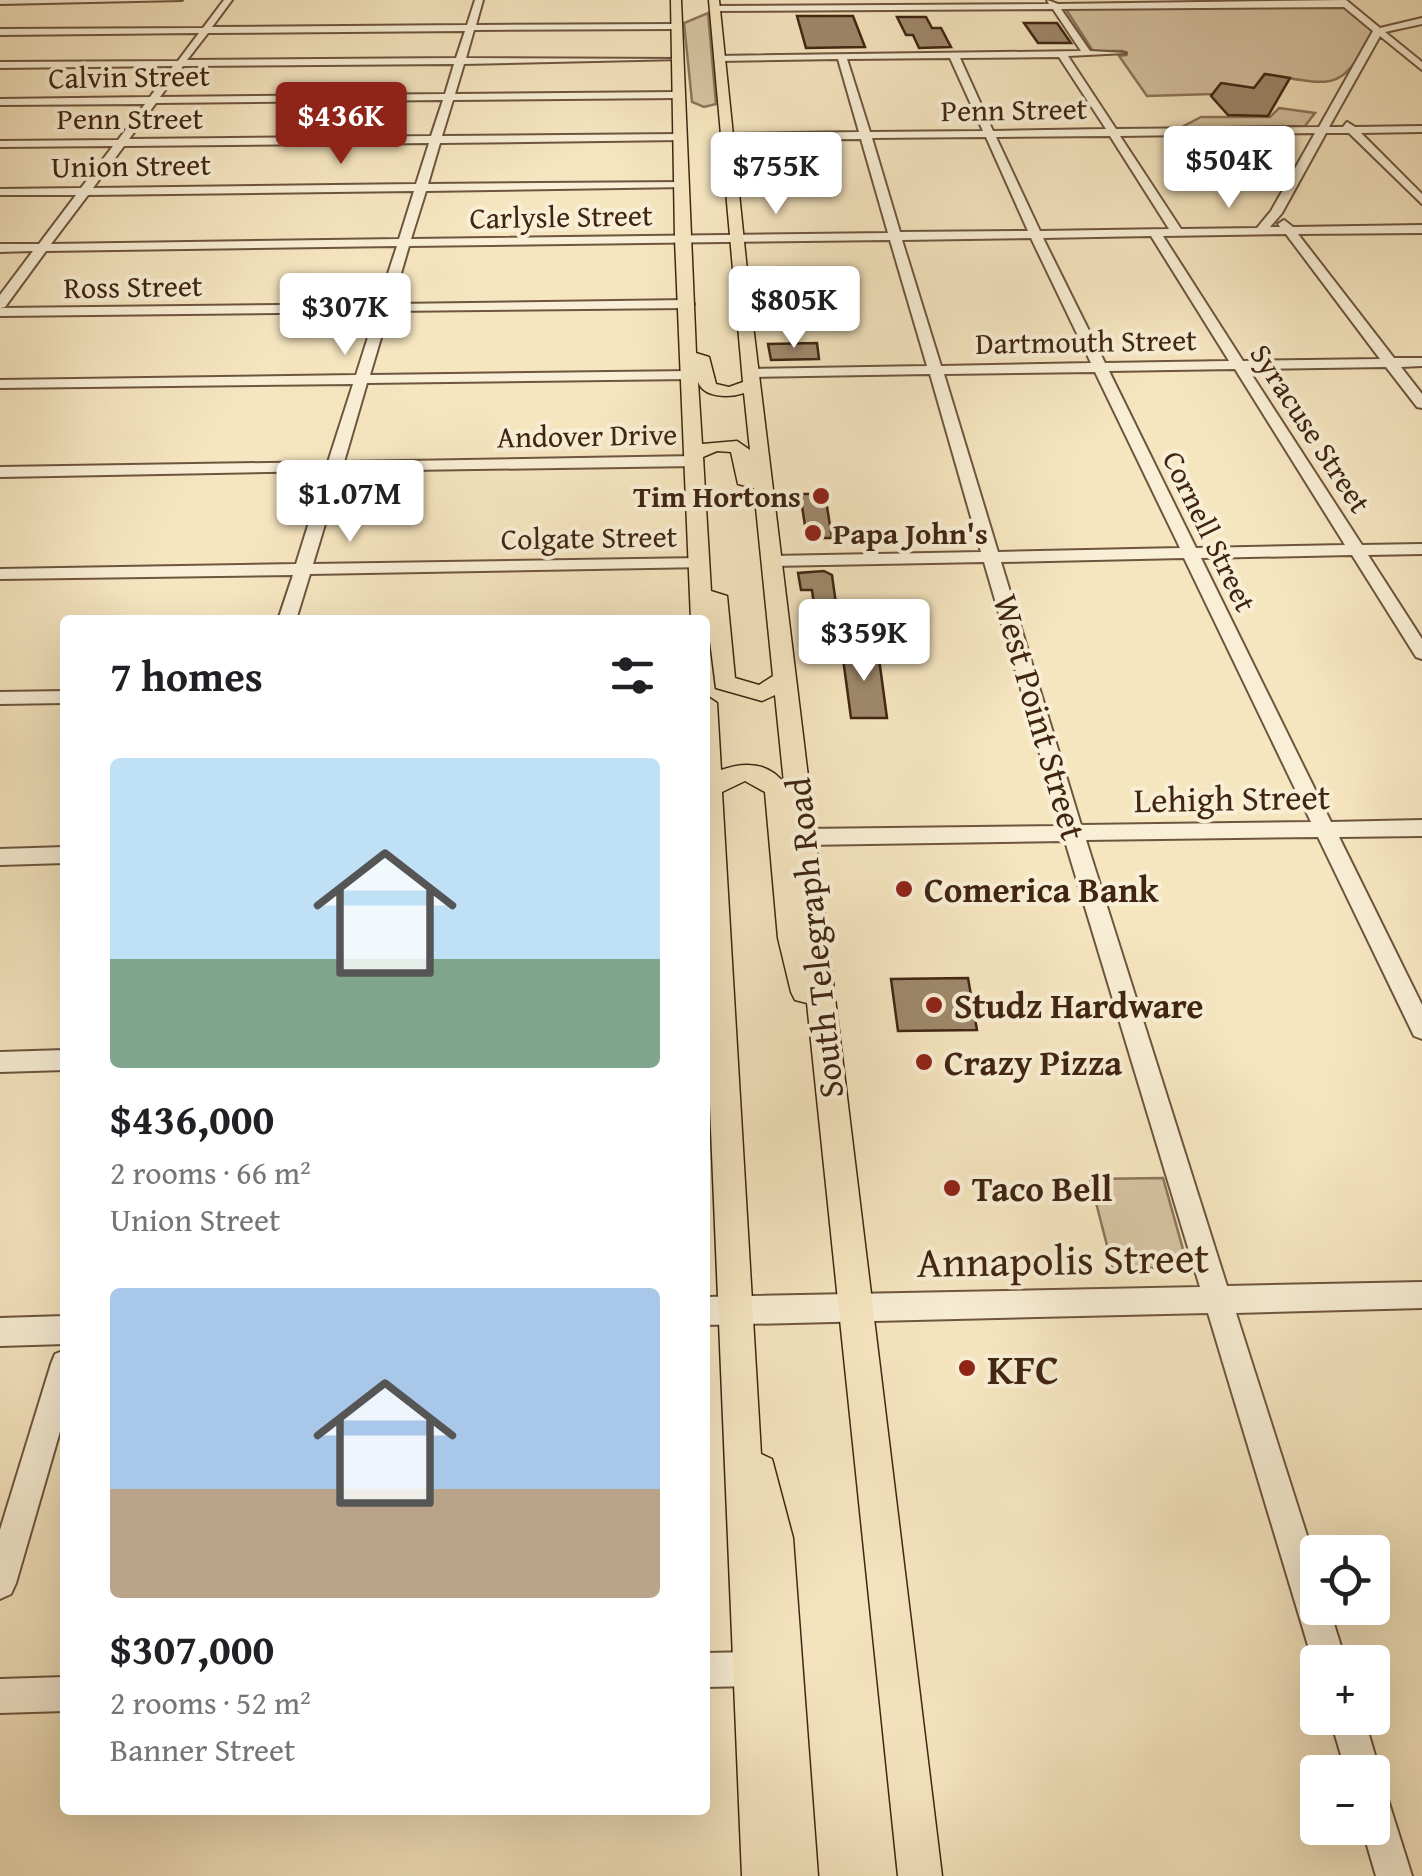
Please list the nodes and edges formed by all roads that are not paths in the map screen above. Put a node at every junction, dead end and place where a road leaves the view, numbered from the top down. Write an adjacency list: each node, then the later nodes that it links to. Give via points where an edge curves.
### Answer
1 (178, 0): 5 (street)
2 (228, 0): 17 (street)
3 (479, 0): 16 (street)
4 (676, 0): 15 (main road)
5 (0, 2)
6 (1253, 2): 7 (street); 9 (street)
7 (1343, 2): 19 (street)
8 (1053, 3): 9 (street); 11 (street); 25 (street)
9 (1158, 3)
10 (818, 4): 11 (street); 12 (street)
11 (951, 4): 14 (street)
12 (701, 6): 29 (main road, South Telegraph Road)
13 (1422, 21): 19 (street)
14 (961, 24)
15 (676, 26): 16 (street); 26 (main road)
16 (470, 28): 17 (street); 30 (street)
17 (206, 30): 18 (street); 31 (street)
18 (0, 32)
19 (1378, 32): 20 (street); 21 (street)
20 (1368, 51): 21 (street); 39 (street)
21 (1403, 51): 22 (street); 33 (street)
22 (1422, 51)
23 (1121, 53): 25 (street)
24 (1062, 54): 25 (street); 27 (street); 43 (street)
25 (1088, 54)
26 (677, 56): 30 (street); 34 (main road); 38 (main road, via 687,73 688,104)
27 (954, 56): 28 (street); 44 (street, Cornell Street)
28 (842, 57): 29 (street); 45 (street, West Point Street)
29 (719, 58): 38 (main road, South Telegraph Road)
30 (459, 61): 31 (street); 35 (street)
31 (180, 64): 32 (street); 36 (street)
32 (0, 65)
33 (1422, 67)
34 (678, 95): 35 (street, Calvin Street); 50 (main road)
35 (447, 98): 36 (street, Calvin Street); 47 (street)
36 (152, 100): 37 (street, Calvin Street); 48 (street)
37 (0, 102)
38 (723, 105): 46 (main road, South Telegraph Road)
39 (1335, 111): 41 (street); 42 (street)
40 (1422, 129): 42 (street, Penn Street)
41 (1322, 130): 42 (street, Penn Street); 43 (street, Penn Street); 57 (street)
42 (1352, 130): 55 (street)
43 (1112, 133): 44 (street, Penn Street); 60 (street)
44 (990, 134): 45 (street, Penn Street); 63 (street, Cornell Street)
45 (865, 136): 46 (street, Penn Street); 64 (street, West Point Street)
46 (726, 137): 56 (main road, South Telegraph Road)
47 (434, 140): 48 (street, Penn Street); 50 (street, Penn Street); 52 (street)
48 (119, 143): 49 (street, Penn Street); 53 (street)
49 (0, 144)
50 (681, 144): 51 (main road); 56 (main road, via 718,151 721,190)
51 (682, 185): 52 (street, Union Street); 66 (main road)
52 (418, 187): 53 (street, Union Street); 67 (street)
53 (83, 191): 54 (street, Union Street); 69 (street)
54 (0, 192)
55 (1422, 200)
56 (734, 212): 65 (main road, South Telegraph Road)
57 (1276, 214): 59 (street); 61 (street)
58 (1422, 229): 59 (street, Carlysle Street)
59 (1288, 231): 61 (street, Carlysle Street); 75 (street)
60 (1177, 232): 61 (street, Carlysle Street); 62 (street, Carlysle Street)
61 (1260, 232)
62 (1154, 233): 63 (street, Carlysle Street); 76 (street, Syracuse Street)
63 (1036, 234): 64 (street, Carlysle Street); 77 (street, Cornell Street)
64 (892, 236): 65 (street, Carlysle Street); 78 (street, West Point Street)
65 (736, 238): 66 (street, Carlysle Street); 80 (main road, South Telegraph Road)
66 (682, 239): 67 (street, Carlysle Street); 70 (main road)
67 (400, 243): 69 (street, Carlysle Street); 72 (street)
68 (0, 248): 69 (street, Carlysle Street)
69 (41, 248): 71 (street)
70 (687, 300): 72 (street, Ross Street); 79 (main road); 80 (main road, via 699,313 705,384 730,392)
71 (0, 304)
72 (380, 308): 73 (street, Ross Street); 81 (street)
73 (0, 312)
74 (1422, 362): 75 (street, Dartmouth Street)
75 (1390, 363): 76 (street, Dartmouth Street); 83 (street)
76 (1238, 366): 77 (street, Dartmouth Street); 89 (street, Syracuse Street)
77 (1100, 368): 78 (street, Dartmouth Street); 90 (street, Cornell Street)
78 (934, 370): 80 (street, Dartmouth Street); 91 (street, West Point Street)
79 (690, 376): 81 (street); 84 (main road)
80 (752, 379): 92 (main road, South Telegraph Road)
81 (359, 380): 82 (street); 85 (street)
82 (0, 384)
83 (1422, 404)
84 (695, 458): 85 (street, Andover Drive); 87 (main road); 96 (main road, via 714,445 742,452 753,539)
85 (334, 466): 86 (street, Andover Drive); 94 (street)
86 (0, 472)
87 (698, 518): 93 (main road); 100 (main road, via 714,561 724,683 762,692)
88 (1422, 548): 89 (street)
89 (1358, 550): 90 (street); 99 (street, Syracuse Street)
90 (1189, 553): 91 (street); 105 (street, Cornell Street)
91 (992, 557): 92 (street); 106 (street, West Point Street)
92 (772, 562): 96 (main road, South Telegraph Road)
93 (700, 563): 94 (street, Colgate Street); 98 (main road)
94 (301, 570): 95 (street, Colgate Street); 97 (street)
95 (0, 574)
96 (776, 600): 100 (main road, South Telegraph Road)
97 (288, 615)
98 (702, 615)
99 (1422, 653)
100 (786, 678): 107 (main road, South Telegraph Road)
101 (60, 696): 102 (street)
102 (0, 698)
103 (710, 789): 113 (main road, via 745,773 765,777 778,790 799,973)
104 (1422, 828): 105 (street, Lehigh Street)
105 (1325, 830): 106 (street, Lehigh Street); 111 (street, Cornell Street)
106 (1074, 832): 107 (street, Lehigh Street); 117 (street, West Point Street)
107 (803, 837): 113 (main road, South Telegraph Road)
108 (60, 856): 109 (street)
109 (0, 857)
110 (710, 908): 112 (main road)
111 (1422, 1028)
112 (714, 1043): 119 (main road)
113 (826, 1054): 118 (main road, South Telegraph Road)
114 (60, 1060): 115 (street)
115 (0, 1062)
116 (1422, 1294): 117 (street, Annapolis Street)
117 (1220, 1298): 118 (street, Annapolis Street); 125 (street, West Point Street)
118 (856, 1306): 119 (street, Annapolis Street); 133 (main road, South Telegraph Road)
119 (721, 1311): 123 (main road)
120 (60, 1330): 121 (street)
121 (0, 1332)
122 (60, 1381): 124 (street)
123 (741, 1398): 126 (main road); 132 (main road, via 774,1538)
124 (0, 1582)
125 (1325, 1645)
126 (753, 1669): 127 (street); 131 (main road)
127 (710, 1670)
128 (60, 1694): 129 (street)
129 (0, 1696)
130 (1385, 1845): 134 (street)
131 (764, 1876)
132 (796, 1876)
133 (920, 1876)
134 (1394, 1876)

